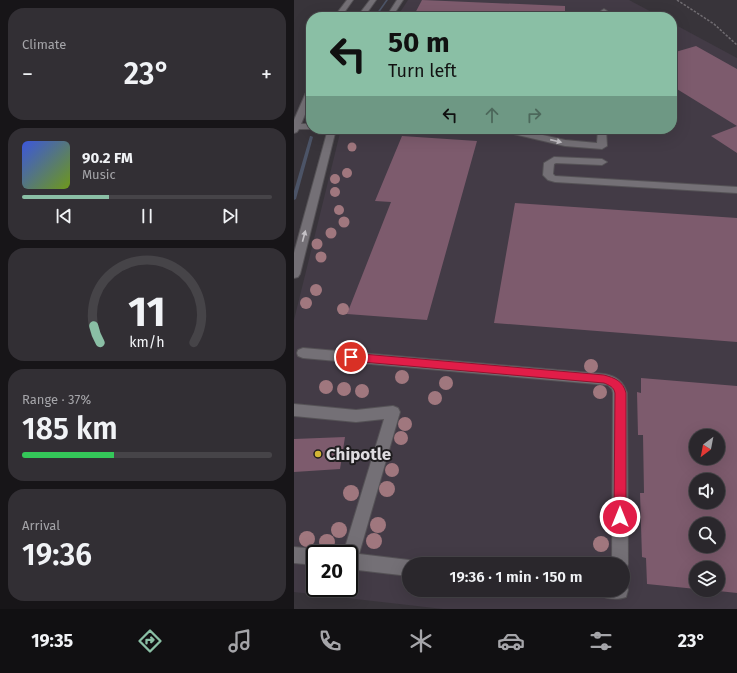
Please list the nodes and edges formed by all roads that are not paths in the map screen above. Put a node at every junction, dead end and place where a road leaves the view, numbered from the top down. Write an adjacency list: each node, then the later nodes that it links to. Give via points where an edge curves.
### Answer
1 (350, 0): 4 (street)
2 (373, 0): 5 (street)
3 (400, 0): 6 (street)
4 (341, 12)
5 (364, 12)
6 (392, 12)
7 (306, 102): 9 (street)
8 (306, 127): 9 (street)
9 (295, 128)
10 (331, 134): 15 (street, one-way to 10)
11 (526, 134): 12 (street, one-way to 12, via 569,144 602,146)
12 (602, 134)
13 (602, 162): 14 (street, via 554,160 549,163 548,175 555,179)
14 (737, 190)
15 (294, 274)
16 (303, 353): 21 (street, via 604,379 613,382 620,393)
17 (294, 410): 18 (street, via 356,416 393,412)
18 (354, 545)
19 (294, 555): 20 (street)
20 (306, 556)
21 (620, 557)
22 (358, 562): 23 (street)
23 (402, 567)

